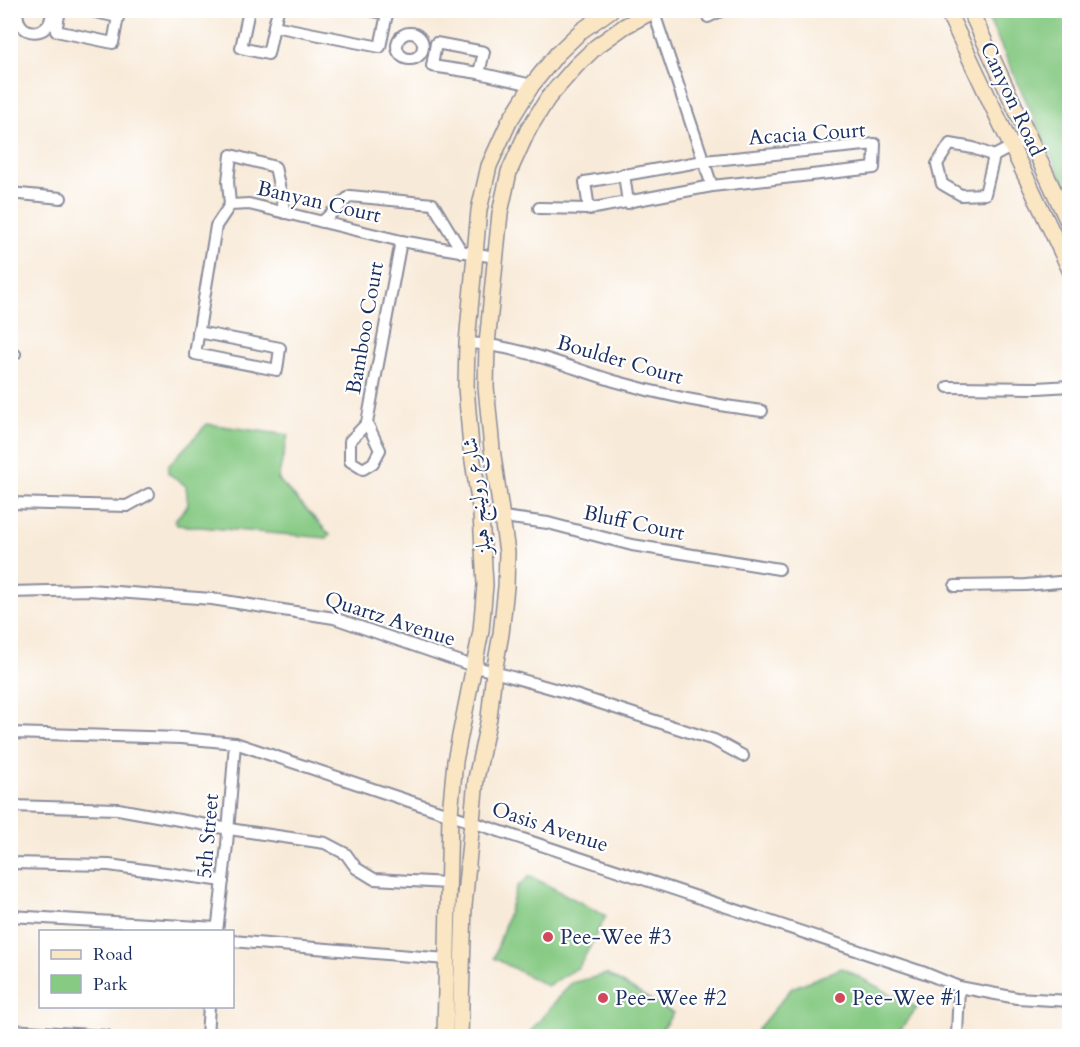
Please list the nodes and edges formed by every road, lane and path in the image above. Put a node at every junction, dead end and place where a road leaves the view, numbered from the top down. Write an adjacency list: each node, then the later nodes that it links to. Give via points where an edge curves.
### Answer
1 (86, 10): 10 (street, via 118,17 113,43 56,32)
2 (249, 10): 13 (street, via 241,48 268,54)
3 (278, 10): 13 (street)
4 (369, 10): 14 (street, via 387,14)
5 (611, 10): 19 (main road, شارع رولينج هيلز, via 580,32)
6 (723, 10): 11 (street)
7 (947, 10): 21 (main road, Canyon Road)
8 (970, 10): 20 (main road, Canyon Road)
9 (654, 11): 23 (street); 37 (main road, شارع رولينج هيلز, via 597,46 548,98 528,129 509,172)
10 (55, 15): 12 (street, via 46,28 36,32 25,29)
11 (708, 16)
12 (15, 18)
13 (274, 26): 14 (street, via 380,47)
14 (382, 36): 15 (street)
15 (398, 41): 16 (street, via 402,35 411,33 419,37); 16 (street, via 404,58 413,58)
16 (422, 49): 17 (street)
17 (434, 55): 18 (street, via 432,66); 18 (street, via 436,43 484,52)
18 (478, 73): 19 (street)
19 (532, 85): 36 (main road, شارع رولينج هيلز, via 489,166)
20 (1028, 138): 21 (street); 34 (main road, Canyon Road)
21 (1011, 147): 22 (street); 38 (main road, Canyon Road)
22 (994, 156): 22 (street, via 950,144 937,164 942,184 961,195 986,194)
23 (704, 161): 24 (street, Acacia Court); 25 (street); 25 (street, Acacia Court, via 875,144 874,168)
24 (624, 174): 28 (street); 31 (street, Acacia Court, via 585,182)
25 (712, 186): 28 (street, Acacia Court)
26 (10, 194): 27 (street)
27 (61, 198)
28 (628, 203): 31 (street, Acacia Court)
29 (230, 205): 32 (street, Banyan Court, via 249,204); 32 (street, via 231,155 275,167); 39 (street, Banyan Court, via 216,225)
30 (539, 208): 31 (street, Acacia Court)
31 (589, 209)
32 (285, 213): 33 (street, Banyan Court)
33 (322, 222): 35 (street, Banyan Court); 36 (street, via 350,196 433,204)
34 (1070, 226)
35 (400, 241): 36 (street, Banyan Court); 45 (street, Bamboo Court)
36 (468, 253): 37 (street, Banyan Court); 40 (main road, شارع رولينج هيلز)
37 (495, 257): 41 (main road, شارع رولينج هيلز)
38 (1070, 270)
39 (198, 332): 39 (street, Banyan Court, via 195,354 277,370 280,348)
40 (467, 343): 41 (street, Boulder Court); 48 (main road, شارع رولينج هيلز, via 471,448)
41 (487, 344): 44 (street, Boulder Court, via 667,396); 49 (main road, شارع رولينج هيلز, via 486,387)
42 (1070, 386): 43 (street)
43 (948, 387)
44 (762, 411)
45 (367, 423)
46 (149, 494): 47 (street, via 127,506)
47 (10, 503)
48 (481, 514): 49 (street, Bluff Court); 54 (main road, شارع رولينج هيلز, via 485,585)
49 (502, 516): 50 (street, Bluff Court, via 548,523 632,545); 55 (main road, شارع رولينج هيلز, via 506,587)
50 (779, 569)
51 (1070, 581): 52 (street)
52 (955, 586)
53 (10, 592): 54 (street, Quartz Avenue, via 89,590 212,598 334,618)
54 (473, 666): 55 (street, Quartz Avenue); 60 (main road, شارع رولينج هيلز, via 455,760)
55 (494, 672): 58 (street, Quartz Avenue, via 714,740); 61 (main road, شارع رولينج هيلز)
56 (10, 733): 57 (street, Oasis Avenue)
57 (235, 743): 60 (street, Oasis Avenue); 62 (street, 5th Street)
58 (743, 756)
59 (10, 806): 62 (street, via 118,809)
60 (450, 814): 61 (street, Oasis Avenue); 65 (main road, شارع رولينج هيلز)
61 (472, 822): 70 (street, Oasis Avenue); 77 (main road, شارع رولينج هيلز, via 464,906)
62 (229, 829): 64 (street, 5th Street); 65 (street, via 325,843 346,854 356,868 374,879)
63 (10, 863): 64 (street, via 109,865)
64 (223, 881): 67 (street, 5th Street)
65 (448, 883): 69 (main road, شارع رولينج هيلز)
66 (10, 916): 67 (street)
67 (217, 930)
68 (234, 941): 69 (street)
69 (446, 960): 76 (main road, شارع رولينج هيلز)
70 (959, 987): 71 (street, Oasis Avenue, via 1017,998); 78 (street)
71 (1070, 1001)
72 (208, 1008): 75 (street)
73 (10, 1030): 74 (street)
74 (106, 1036)
75 (207, 1036)
76 (445, 1036)
77 (460, 1036)
78 (957, 1036)

